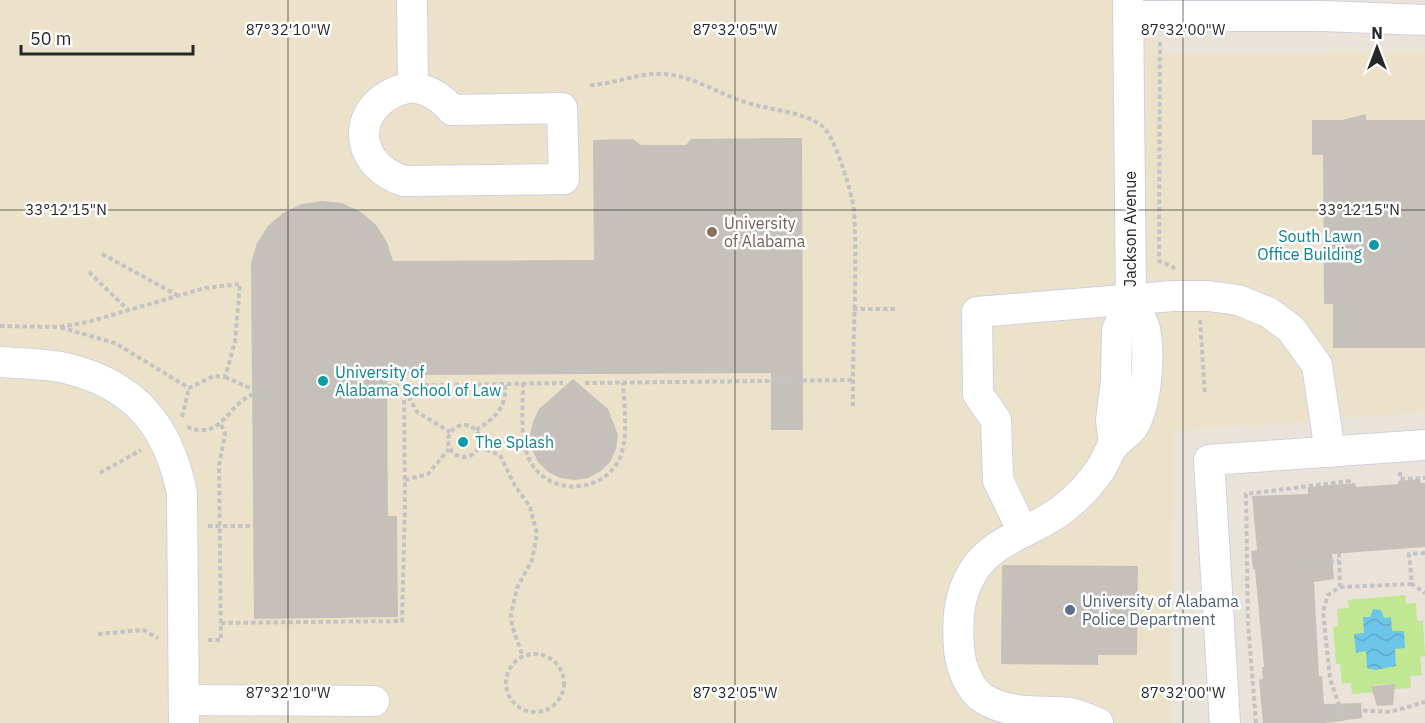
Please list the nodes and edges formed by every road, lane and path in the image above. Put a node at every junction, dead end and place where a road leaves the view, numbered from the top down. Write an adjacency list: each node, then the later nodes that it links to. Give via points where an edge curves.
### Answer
1 (412, 0): 7 (street)
2 (1128, 8): 4 (street); 12 (street, Jackson Avenue)
3 (1268, 8): 4 (street); 5 (street)
4 (1160, 17): 10 (path, via 1160,261)
5 (1425, 20)
6 (590, 85): 13 (path, via 652,74 677,76 823,126 834,144 854,208)
7 (413, 87): 7 (street, via 428,90 452,110 562,108 564,178 404,181 389,176 376,167 367,153 365,122 383,96)
8 (102, 254): 11 (path)
9 (89, 272): 15 (path)
10 (1178, 274)
11 (177, 295): 15 (path); 20 (path, via 240,284 235,342)
12 (1131, 301): 39 (street, Jackson Avenue, via 1190,296 1238,300 1268,312 1292,329 1317,365); 45 (street, via 1117,330 1111,420 1114,445 1081,494 1056,514); 45 (street, via 977,312 978,394 996,420 998,480)
13 (853, 309): 14 (path); 21 (path)
14 (895, 309)
15 (129, 311): 18 (path)
16 (1199, 312): 31 (path)
17 (0, 326): 18 (path)
18 (59, 327): 29 (path, via 116,343)
19 (0, 362): 44 (street, via 68,368 109,383 137,402 153,420 175,460 182,493)
20 (225, 377): 29 (path, via 214,376); 30 (path)
21 (853, 380): 25 (path); 32 (path)
22 (523, 383): 23 (path); 25 (path, via 524,438 530,460 544,477 569,487 596,482 618,462 624,440); 26 (path)
23 (563, 383)
24 (585, 383): 25 (path)
25 (623, 383)
26 (505, 384): 28 (path); 34 (path, via 506,398 500,411)
27 (387, 386): 28 (path)
28 (404, 386): 35 (path, via 417,412); 42 (path)
29 (189, 388): 33 (path, via 183,408)
30 (260, 392)
31 (1206, 394)
32 (853, 406)
33 (184, 426)
34 (476, 430): 35 (path, via 461,425); 37 (path)
35 (450, 432): 38 (path)
36 (1425, 445): 39 (street)
37 (479, 447): 38 (path, via 467,457 457,456); 54 (path, via 500,455 535,521 536,547 517,588 511,614)
38 (449, 449): 42 (path, via 428,474)
39 (1339, 462): 62 (street, via 1209,460); 63 (path, via 1349,481 1246,494 1248,623)
40 (1400, 466): 41 (path, via 1400,479)
41 (1425, 478)
42 (405, 480): 53 (path, via 402,621)
43 (253, 526): 44 (path)
44 (183, 527): 59 (street)
45 (1023, 532): 60 (street, via 997,547 975,568 961,595 959,654 968,680 983,699)
46 (1339, 553): 48 (path)
47 (1425, 553): 50 (path, via 1409,554)
48 (1339, 561): 49 (path); 51 (path)
49 (1307, 562)
50 (1412, 584): 51 (path); 52 (path)
51 (1340, 587): 58 (path, via 1328,595 1323,611 1330,679)
52 (1425, 593)
53 (221, 624)
54 (523, 657): 54 (path, via 515,662 507,678 510,696 532,712 550,707 564,689 559,666 539,654)
55 (374, 701): 59 (street)
56 (1425, 702): 58 (path, via 1390,712)
57 (1333, 708): 58 (path)
58 (1340, 708): 64 (path)
59 (184, 712)
60 (1042, 718): 61 (street, via 1071,713)
61 (1098, 723)
62 (1225, 723)
63 (1256, 723)
64 (1342, 723)

